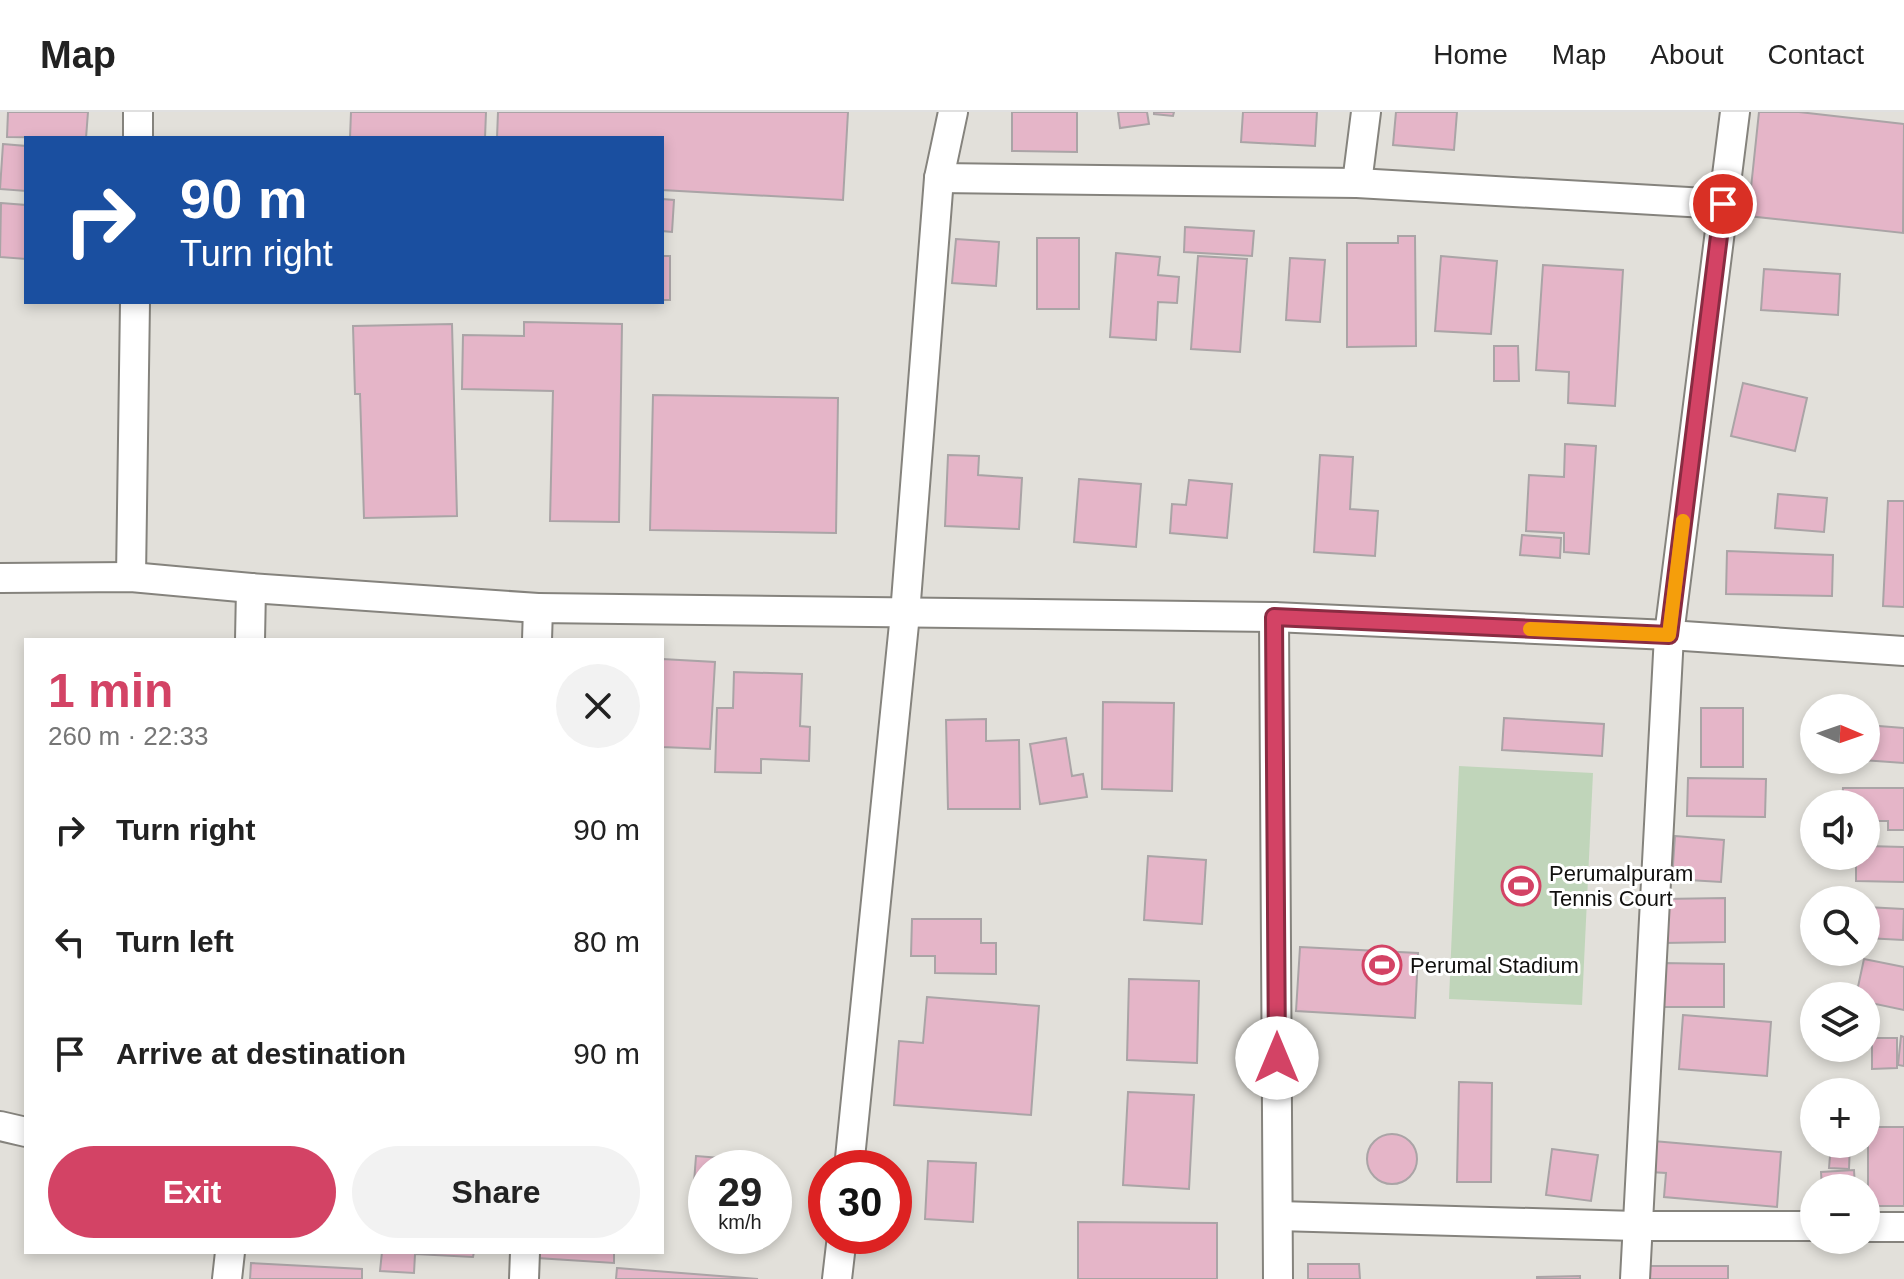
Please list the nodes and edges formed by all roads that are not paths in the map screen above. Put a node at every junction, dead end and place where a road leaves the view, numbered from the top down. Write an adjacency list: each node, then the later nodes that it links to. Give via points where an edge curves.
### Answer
1 (138, 112): 5 (street)
2 (953, 112): 6 (street)
3 (1366, 112): 7 (street)
4 (1735, 112): 8 (street)
5 (138, 136)
6 (939, 178): 7 (street); 14 (street)
7 (1357, 183): 8 (street)
8 (1723, 204): 16 (street)
9 (135, 304): 10 (street)
10 (131, 577): 11 (street); 12 (street)
11 (0, 578)
12 (251, 588): 13 (street); 17 (street)
13 (538, 608): 14 (street); 18 (street)
14 (905, 614): 15 (street); 22 (street)
15 (1274, 617): 16 (street); 23 (street)
16 (1669, 635): 19 (street); 24 (street)
17 (250, 638)
18 (537, 638)
19 (1904, 651)
20 (0, 1126): 21 (street)
21 (24, 1132)
22 (851, 1150)
23 (1278, 1216): 24 (street); 34 (street)
24 (1636, 1226): 25 (street); 35 (street)
25 (1800, 1226)
26 (1880, 1227): 27 (street)
27 (1904, 1227)
28 (230, 1254): 31 (street)
29 (525, 1254): 32 (street)
30 (840, 1254): 33 (street)
31 (227, 1279)
32 (524, 1279)
33 (837, 1279)
34 (1278, 1279)
35 (1635, 1279)

